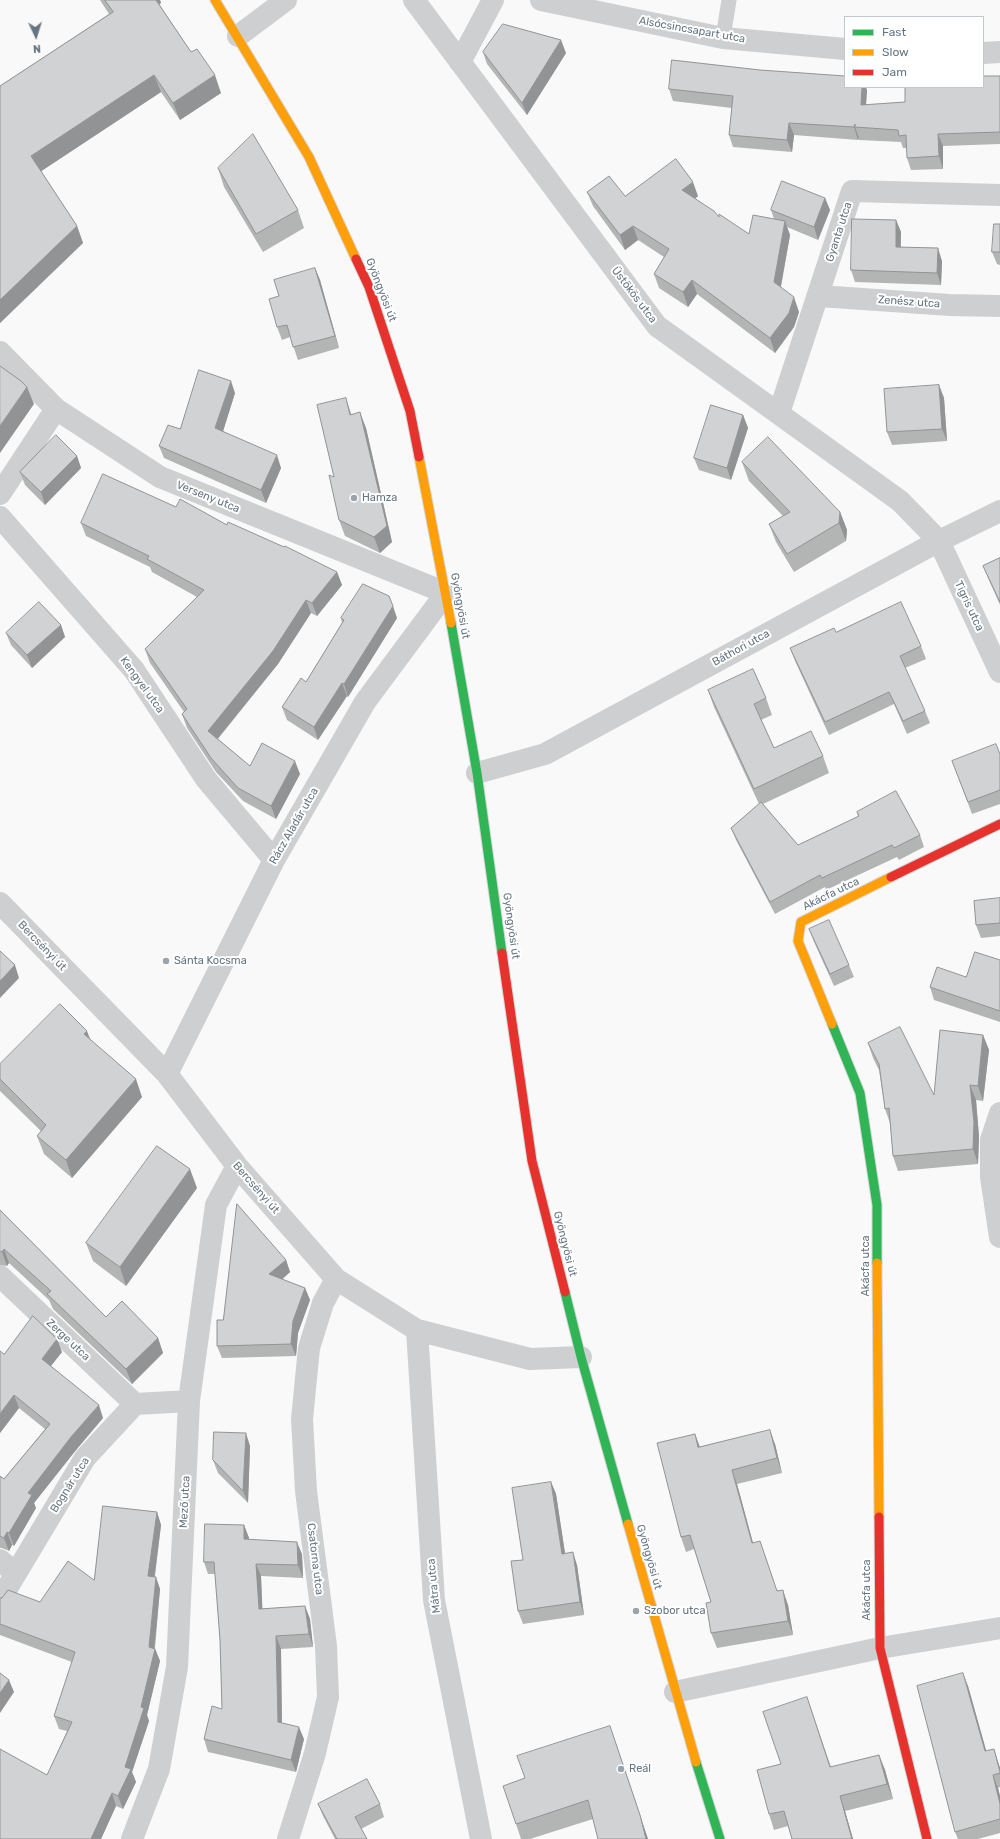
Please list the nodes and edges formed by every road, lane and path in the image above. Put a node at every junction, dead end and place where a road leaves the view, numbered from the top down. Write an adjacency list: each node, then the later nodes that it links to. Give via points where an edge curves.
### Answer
1 (215, 0): 7 (street, Gyöngyösi út)
2 (286, 0): 7 (street)
3 (414, 0): 12 (street, Üstökös utca)
4 (492, 0): 12 (street)
5 (541, 0): 8 (street, Alsócsincsapart utca)
6 (729, 0): 8 (lane)
7 (238, 36): 23 (street, Gyöngyösi út, via 309,157 369,287 410,411)
8 (723, 38): 9 (street, Alsócsincsapart utca)
9 (844, 49)
10 (1000, 52): 11 (street)
11 (984, 53)
12 (460, 62): 18 (street, Üstökös utca, via 657,326)
13 (1000, 195): 14 (street, Gyanta utca, via 852,191)
14 (819, 296): 15 (street, Zenész utca); 18 (street, Gyanta utca)
15 (1000, 306)
16 (0, 352): 17 (street, Verseny utca)
17 (56, 409): 19 (street); 23 (street, Verseny utca, via 160,477)
18 (779, 413): 22 (street, Üstökös utca, via 900,501)
19 (0, 494)
20 (1000, 511): 22 (street, Báthori utca)
21 (0, 517): 27 (street, Kengyel utca, via 134,670 206,779)
22 (938, 541): 24 (street, Tigris utca); 25 (street, Báthori utca, via 545,754)
23 (446, 592): 25 (street, Gyöngyösi út); 27 (street, Rácz Aladár utca, via 365,702)
24 (1000, 672)
25 (477, 773): 36 (street, Gyöngyösi út, via 532,1161)
26 (1000, 824): 42 (street, Akácfa utca, via 801,922 798,941 860,1093 877,1205)
27 (274, 860): 29 (street, Rácz Aladár utca)
28 (0, 903): 29 (street, Bercsényi út)
29 (167, 1074): 31 (street, Bercsényi út)
30 (1000, 1113): 32 (street, via 991,1140 991,1177)
31 (237, 1166): 34 (street, Bercsényi út); 37 (street, Mező utca, via 216,1205)
32 (1000, 1237)
33 (0, 1276): 38 (street, Zerge utca)
34 (336, 1278): 35 (street, Bercsényi út); 45 (street, Csatorna utca, via 322,1303 309,1348 302,1419 306,1491 326,1646 328,1697 315,1753)
35 (417, 1330): 36 (street, Bercsényi út, via 530,1359); 46 (street, Mátra utca, via 434,1600)
36 (581, 1357): 43 (street, Gyöngyösi út)
37 (189, 1401): 38 (street); 44 (street, Mező utca, via 177,1667 159,1769)
38 (135, 1404): 39 (street, Bognár utca, via 85,1458)
39 (7, 1567): 40 (street, Bognár utca)
40 (0, 1600)
41 (1000, 1628): 42 (street)
42 (880, 1648): 43 (street); 48 (street, Akácfa utca)
43 (675, 1692): 47 (street, Gyöngyösi út)
44 (132, 1839)
45 (288, 1839)
46 (481, 1839)
47 (720, 1839)
48 (927, 1839)

